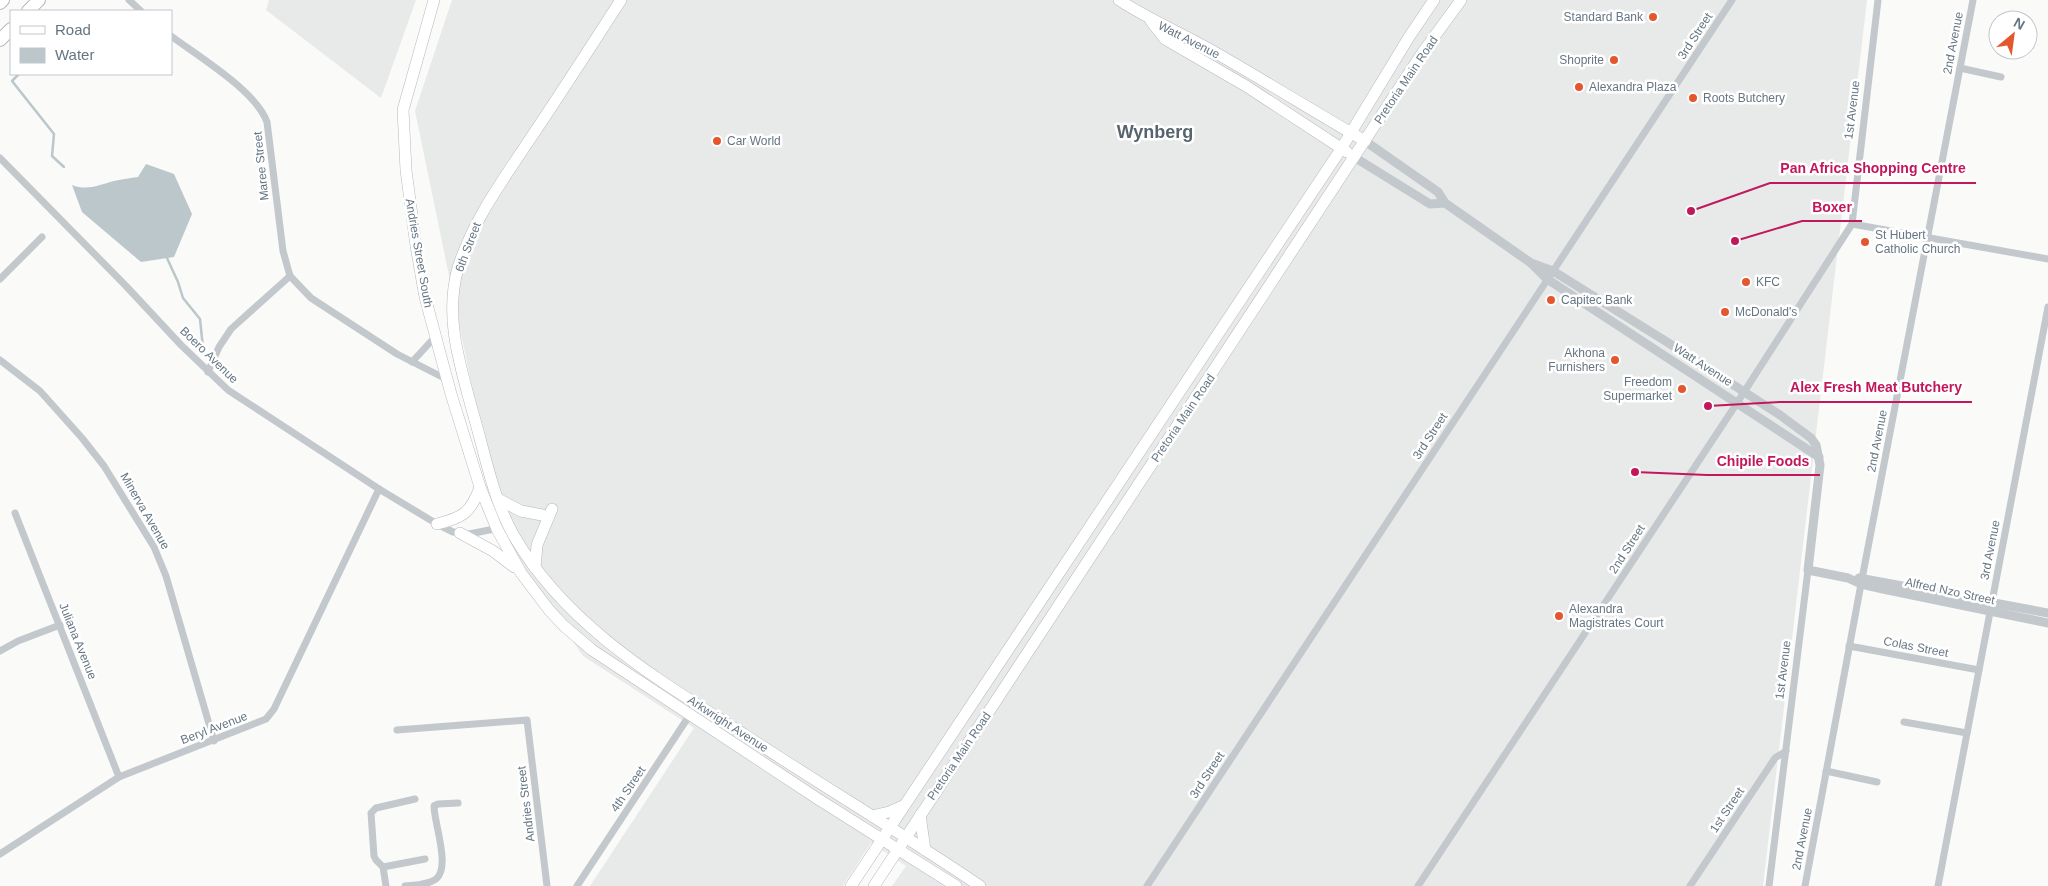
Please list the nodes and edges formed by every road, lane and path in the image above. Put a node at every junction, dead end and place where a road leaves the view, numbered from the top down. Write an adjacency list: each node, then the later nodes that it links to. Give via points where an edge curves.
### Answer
1 (3, 0): 12 (highway)
2 (38, 0): 13 (highway)
3 (129, 0): 14 (street)
4 (434, 0): 37 (main road, Andries Street South, via 402,110 402,128 420,271)
5 (621, 0): 47 (main road, 6th Street, via 494,192 474,228 458,268 452,307 456,349)
6 (1119, 0): 15 (main road)
7 (1434, 0): 23 (main road, Pretoria Main Road)
8 (1461, 0): 24 (main road, Pretoria Main Road)
9 (1732, 0): 33 (street, 3rd Street)
10 (1878, 0): 29 (street, 1st Avenue)
11 (1973, 0): 20 (street, 2nd Avenue)
12 (0, 3)
13 (29, 10)
14 (140, 10)
15 (1150, 20): 19 (main road, Watt Avenue, via 1171,28); 22 (main road, Watt Avenue, via 1165,39)
16 (10, 30): 18 (highway)
17 (172, 37): 34 (street, Maree Street, via 242,90 264,114 280,232)
18 (0, 40)
19 (1242, 68): 22 (main road); 23 (main road, Watt Avenue)
20 (1960, 68): 21 (street); 31 (street, 2nd Avenue)
21 (2002, 77)
22 (1235, 80): 25 (main road, Watt Avenue)
23 (1350, 132): 24 (main road, Watt Avenue); 25 (main road, Pretoria Main Road)
24 (1365, 141): 26 (main road, Pretoria Main Road); 28 (street, Watt Avenue, via 1438,192)
25 (1340, 149): 26 (main road, Watt Avenue); 77 (main road, Pretoria Main Road)
26 (1354, 157): 28 (street, Watt Avenue, via 1430,204); 78 (main road, Pretoria Main Road)
27 (0, 158): 40 (street, Boero Avenue)
28 (1445, 202): 33 (street, Watt Avenue)
29 (1852, 224): 31 (street); 42 (street, 2nd Street)
30 (42, 237): 35 (street)
31 (1927, 237): 32 (street); 56 (street, 2nd Avenue)
32 (2048, 259)
33 (1550, 275): 42 (street, Watt Avenue); 43 (street, Watt Avenue); 96 (street, 3rd Street)
34 (290, 276): 39 (street, Maree Street, via 311,298); 40 (street, via 230,330)
35 (0, 279)
36 (2048, 307): 57 (street, 3rd Avenue)
37 (436, 337): 39 (street); 41 (main road, Andries Street South)
38 (0, 360): 70 (street, Minerva Avenue, via 40,391 82,438 104,466 154,547 166,576)
39 (412, 362): 41 (street, Maree Street)
40 (208, 372): 46 (street, Boero Avenue, via 253,408)
41 (446, 379): 45 (main road, Andries Street South)
42 (1744, 392): 43 (street, 2nd Street); 44 (street, Watt Avenue, via 1804,432 1816,445)
43 (1737, 404): 44 (street, Watt Avenue); 97 (street, 2nd Street)
44 (1820, 457): 54 (street, 1st Avenue)
45 (480, 487): 49 (main road, via 467,512); 51 (main road, Andries Street South)
46 (379, 489): 49 (street, Boero Avenue); 70 (street, Beryl Avenue, via 270,715 261,722)
47 (498, 499): 50 (main road, 6th Street); 53 (main road, via 521,511 547,512 536,545)
48 (15, 513): 61 (street, Juliana Avenue)
49 (437, 524): 52 (street, Boero Avenue)
50 (510, 526): 51 (street, Boero Avenue); 53 (main road, Arkwright Avenue)
51 (497, 529): 52 (street, Boero Avenue); 55 (main road, Arkwright Avenue)
52 (460, 533): 55 (main road, via 493,551)
53 (535, 568): 65 (main road, Arkwright Avenue, via 587,626)
54 (1808, 570): 56 (street, Alfred Nzo Street); 71 (street, 1st Avenue)
55 (521, 573): 66 (main road, Arkwright Avenue, via 549,610 578,639)
56 (1861, 581): 57 (street, Alfred Nzo Street); 58 (street, Alfred Nzo Street); 62 (street, 2nd Avenue)
57 (1991, 602): 58 (street, 3rd Avenue); 59 (street, Alfred Nzo Street)
58 (1990, 612): 60 (street, Alfred Nzo Street); 64 (street, 3rd Avenue)
59 (2048, 613)
60 (2048, 623)
61 (60, 625): 63 (street); 73 (street, Juliana Avenue)
62 (1849, 646): 64 (street, Colas Street); 72 (street, 2nd Avenue)
63 (0, 651)
64 (1979, 670): 69 (street, 3rd Avenue)
65 (697, 705): 66 (street, 4th Street); 79 (main road, Arkwright Avenue)
66 (690, 715): 82 (main road, Arkwright Avenue); 91 (street, 4th Street)
67 (1904, 722): 69 (street)
68 (397, 730): 90 (street, Andries Street, via 528,720)
69 (1967, 733): 101 (street, 3rd Avenue)
70 (214, 741): 73 (street, Beryl Avenue)
71 (1786, 751): 98 (street, 1st Street, via 1775,758); 99 (street, 1st Avenue)
72 (1826, 771): 74 (street); 100 (street, 2nd Avenue)
73 (120, 777): 85 (street, Beryl Avenue)
74 (1877, 782)
75 (414, 800): 87 (street, via 376,808 371,813 374,856)
76 (458, 803): 89 (street, via 434,806 442,857 439,875 426,883)
77 (905, 805): 79 (main road); 80 (main road, Pretoria Main Road)
78 (920, 815): 81 (main road, Pretoria Main Road); 84 (main road)
79 (872, 816): 80 (main road, Arkwright Avenue)
80 (890, 827): 81 (main road, Arkwright Avenue); 82 (main road, Pretoria Main Road)
81 (906, 837): 83 (main road, Pretoria Main Road); 84 (main road, Arkwright Avenue)
82 (882, 839): 83 (main road, Arkwright Avenue); 92 (main road, Pretoria Main Road)
83 (898, 849): 93 (main road, Pretoria Main Road); 94 (main road, Arkwright Avenue)
84 (925, 850): 95 (main road, Arkwright Avenue)
85 (0, 854)
86 (425, 859): 87 (street)
87 (383, 867): 88 (street)
88 (386, 886)
89 (405, 886)
90 (547, 886)
91 (577, 886)
92 (851, 886)
93 (874, 886)
94 (956, 886)
95 (980, 886)
96 (1147, 886)
97 (1418, 886)
98 (1690, 886)
99 (1769, 886)
100 (1805, 886)
101 (1938, 886)

